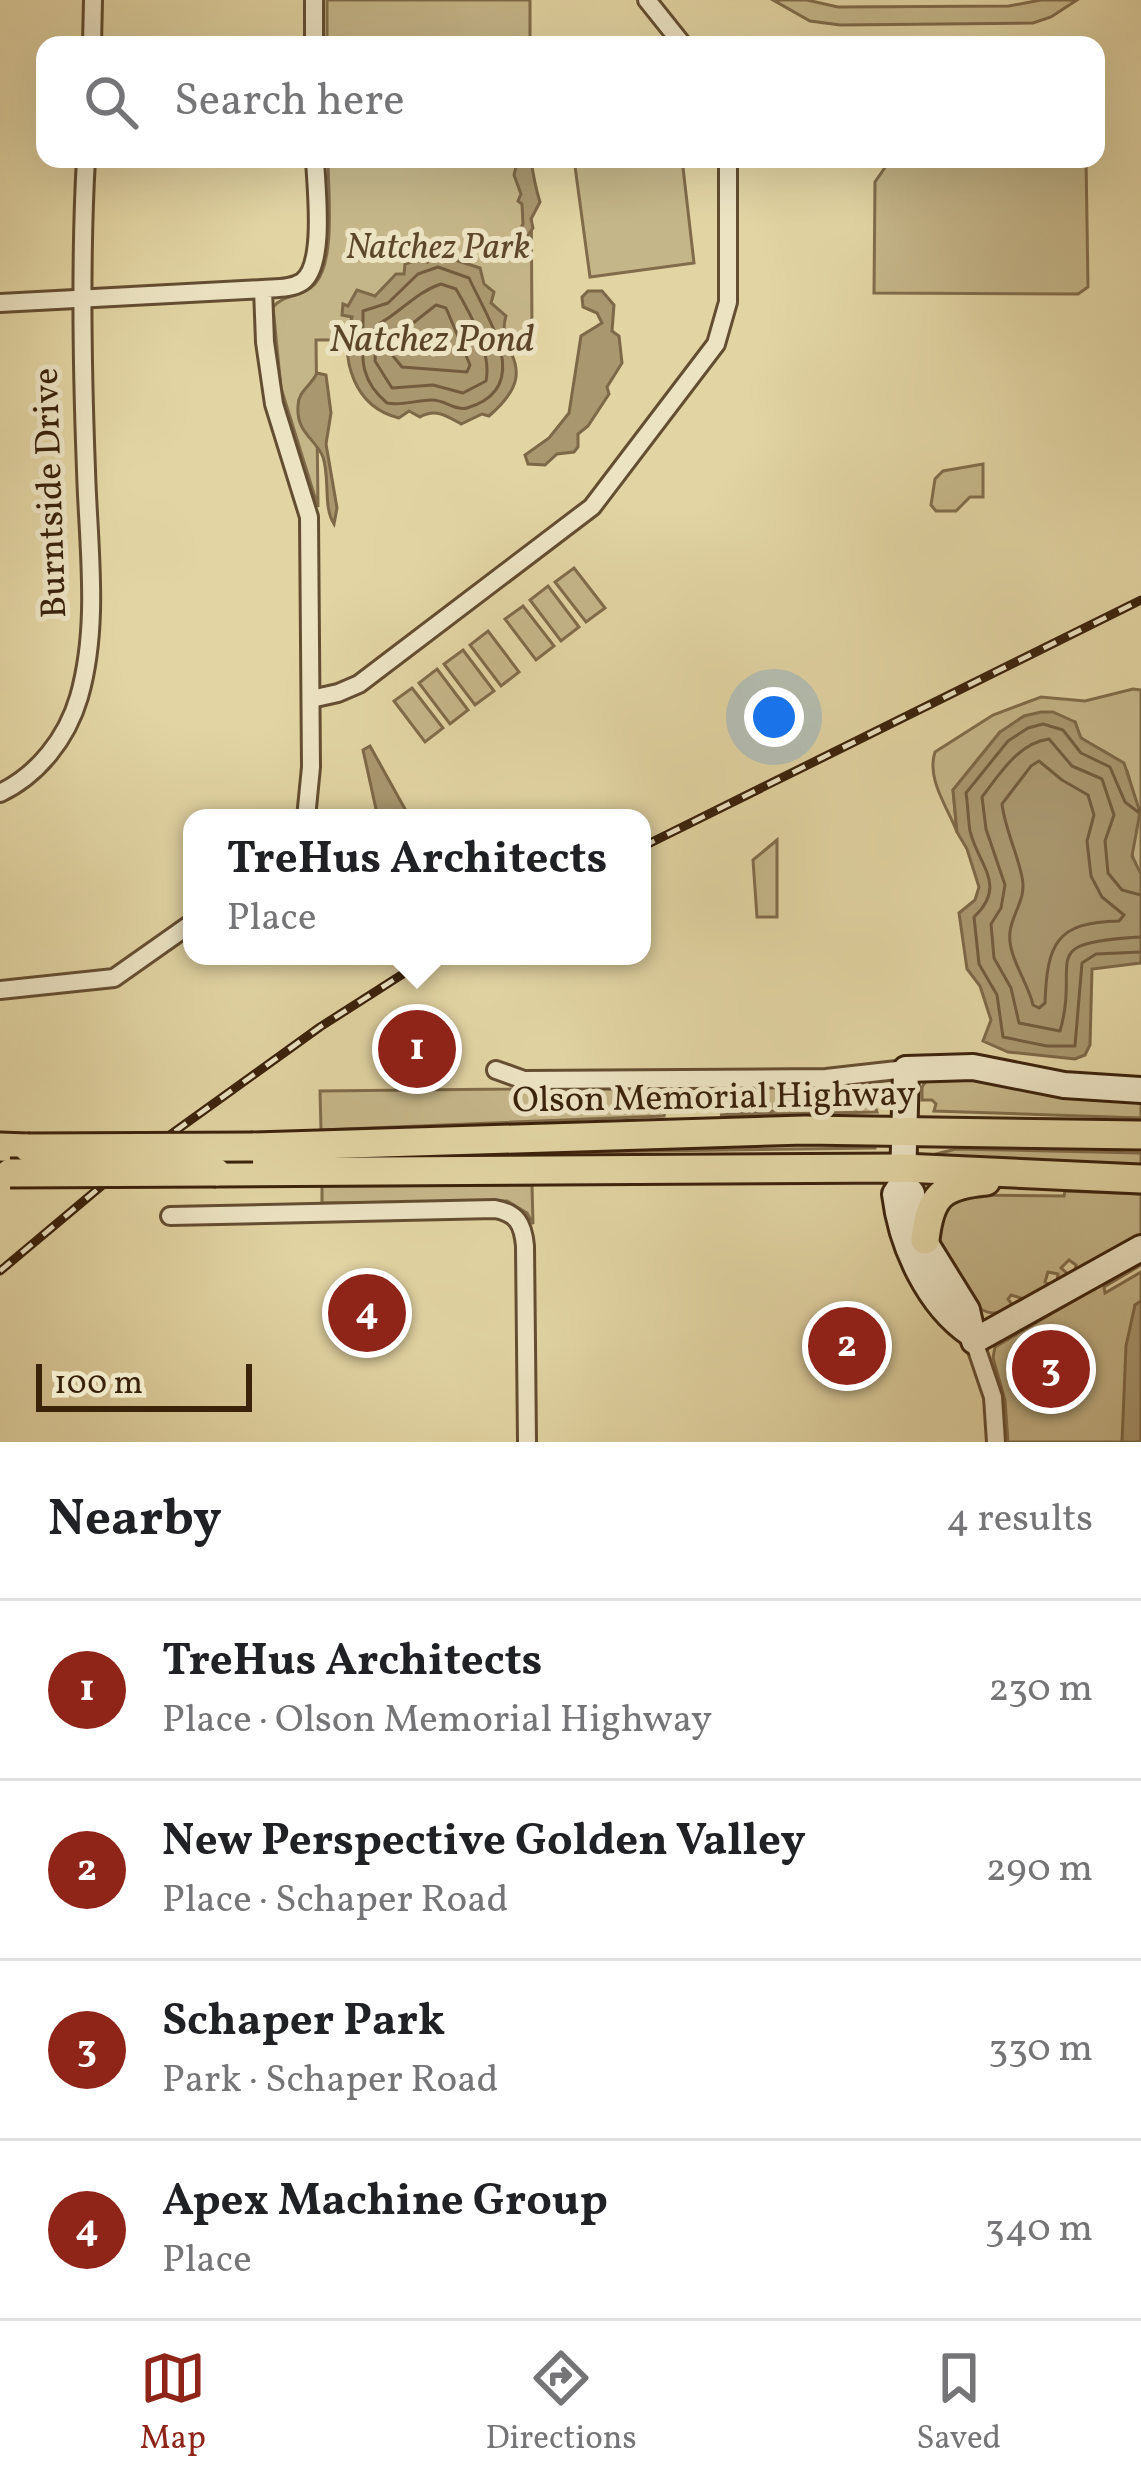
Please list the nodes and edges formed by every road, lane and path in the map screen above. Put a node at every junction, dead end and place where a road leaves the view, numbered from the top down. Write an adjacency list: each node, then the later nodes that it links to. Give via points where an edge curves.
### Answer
1 (93, 0): 4 (street)
2 (314, 0): 5 (street)
3 (647, 0): 6 (street)
4 (92, 36)
5 (314, 36)
6 (675, 36)
7 (86, 168): 11 (street, Burntside Drive)
8 (315, 168): 10 (street, via 315,262 296,285)
9 (728, 168): 13 (street, via 721,334 606,491 359,684)
10 (263, 289): 11 (street); 13 (street, via 274,404 310,517)
11 (80, 296): 12 (street); 14 (street, Burntside Drive, via 89,645 67,727 35,770)
12 (0, 303)
13 (310, 699): 15 (street)
14 (0, 793)
15 (306, 809)
16 (183, 929): 17 (street, via 114,978)
17 (0, 990)
18 (906, 1069): 19 (street, via 826,1078 524,1080); 20 (street, via 973,1066); 21 (street)
19 (496, 1070)
20 (1141, 1090)
21 (905, 1130): 22 (main road, Olson Memorial Highway); 23 (main road, Olson Memorial Highway, bridge); 24 (street)
22 (1141, 1136)
23 (10, 1160): 24 (main road, Olson Memorial Highway, bridge, via 216,1172)
24 (903, 1175): 25 (main road, Olson Memorial Highway); 28 (street); 30 (street, via 895,1194 908,1250 948,1318)
25 (1037, 1175): 26 (main road, Olson Memorial Highway); 28 (main road, via 949,1189 931,1205)
26 (1141, 1179)
27 (170, 1216): 31 (street, via 495,1209 517,1219)
28 (925, 1240): 30 (street, via 967,1310)
29 (1141, 1248): 30 (street)
30 (973, 1338): 32 (street, via 993,1397)
31 (527, 1442)
32 (996, 1442)

